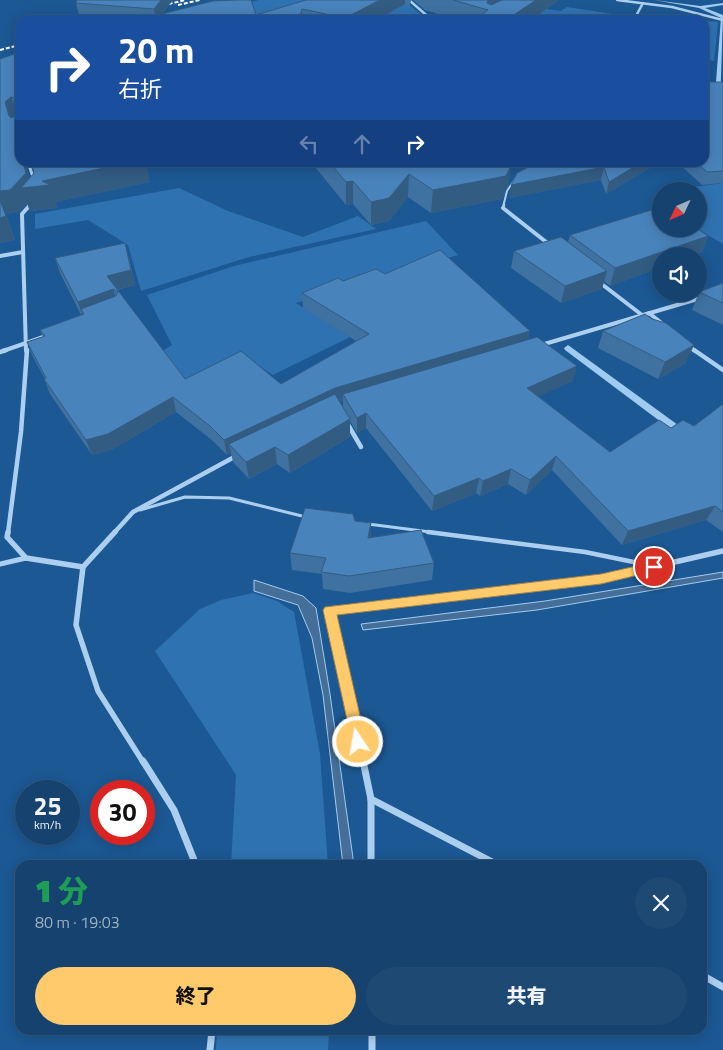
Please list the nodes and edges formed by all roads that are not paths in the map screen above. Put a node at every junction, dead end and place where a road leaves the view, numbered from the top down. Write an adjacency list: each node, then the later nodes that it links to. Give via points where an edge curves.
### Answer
1 (409, 0): 4 (street)
2 (617, 0): 3 (street)
3 (643, 3): 5 (street); 6 (street)
4 (426, 15)
5 (637, 15)
6 (703, 15)
7 (709, 16): 8 (street)
8 (723, 20)
9 (30, 167): 11 (street)
10 (516, 177): 13 (lane)
11 (36, 188)
12 (38, 196): 15 (street, via 22,214)
13 (502, 208): 14 (street)
14 (557, 250)
15 (23, 252): 16 (street); 23 (street)
16 (0, 256)
17 (596, 279): 20 (street)
18 (687, 302): 19 (street)
19 (649, 313): 20 (street); 21 (street)
20 (642, 315): 25 (street)
21 (671, 331)
22 (54, 332): 23 (street)
23 (27, 343): 26 (street); 34 (street, via 21,432)
24 (686, 344): 27 (street)
25 (537, 346)
26 (0, 352)
27 (723, 370)
28 (342, 415): 29 (street)
29 (361, 446)
30 (242, 453): 31 (street)
31 (133, 512): 32 (lane, via 185,497 229,498); 39 (street)
32 (308, 517)
33 (366, 524): 40 (lane, via 585,552)
34 (7, 537): 35 (street); 37 (street)
35 (0, 539)
36 (723, 551): 40 (street)
37 (26, 558): 38 (street); 39 (street)
38 (0, 564)
39 (83, 567): 42 (street, via 76,626 98,691 174,810)
40 (654, 567): 41 (street, via 601,579 329,610)
41 (371, 799): 43 (street); 44 (street)
42 (194, 860)
43 (371, 860)
44 (488, 860)
45 (707, 978): 46 (street)
46 (723, 987)
47 (212, 1035): 49 (street)
48 (372, 1035): 50 (street)
49 (210, 1050)
50 (372, 1050)

